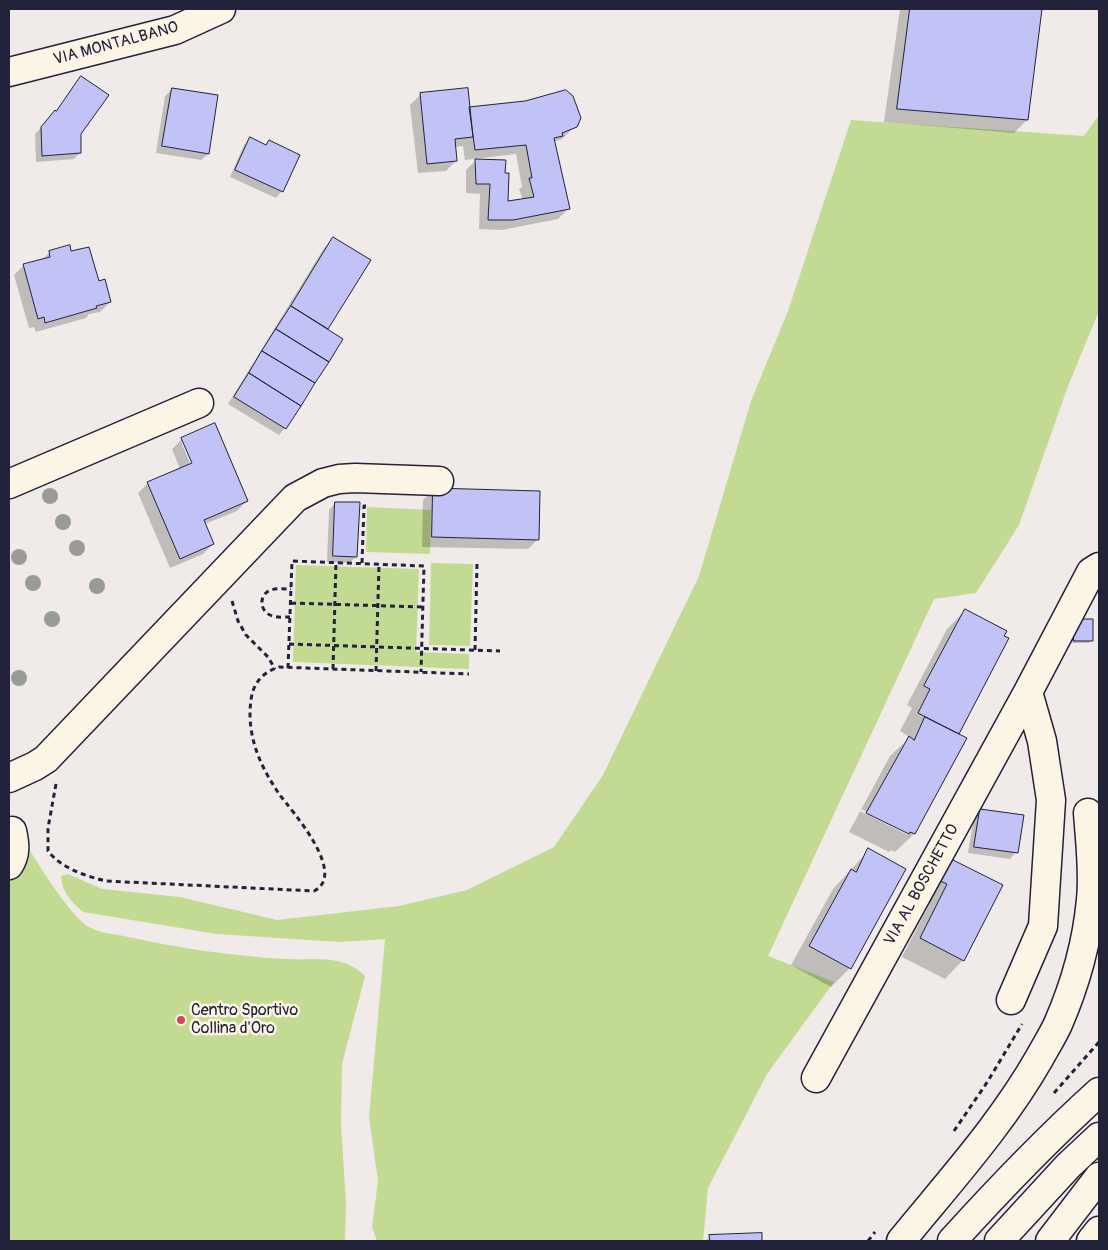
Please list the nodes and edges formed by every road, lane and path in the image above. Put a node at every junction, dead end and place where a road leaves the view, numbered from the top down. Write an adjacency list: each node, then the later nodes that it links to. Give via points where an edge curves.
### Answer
1 (221, 9): 2 (street, VIA MONTALBANO, via 175,30)
2 (9, 72)
3 (199, 403): 5 (street)
4 (439, 481): 12 (street, via 355,478 323,483 285,507)
5 (9, 484)
6 (373, 506): 8 (path, via 364,506)
7 (336, 562): 8 (path); 13 (path, via 292,561); 15 (path)
8 (362, 564): 9 (path)
9 (379, 564): 16 (path); 17 (path, via 424,566)
10 (477, 564): 23 (path)
11 (1099, 567): 31 (street, VIA AL BOSCHETTO, via 1092,572)
12 (212, 583): 26 (path, via 227,592 246,635 268,657); 32 (street)
13 (291, 589): 14 (path); 18 (path, via 272,589 264,594 261,603 267,614)
14 (291, 603): 15 (path); 18 (path)
15 (335, 604): 16 (path); 20 (path)
16 (378, 606): 17 (path); 21 (path)
17 (423, 607): 22 (path)
18 (290, 617): 19 (path)
19 (289, 644): 20 (path); 25 (path)
20 (333, 646): 21 (path); 27 (path)
21 (377, 647): 22 (path); 28 (path)
22 (421, 648): 23 (path); 29 (path)
23 (475, 650): 24 (path)
24 (500, 651)
25 (288, 668): 26 (path); 27 (path)
26 (274, 669): 32 (path, via 262,675 251,696 249,712 254,743 268,778 317,846 326,876 323,885 314,890 106,881 60,863 48,851 56,781)
27 (333, 669): 28 (path)
28 (376, 671): 29 (path)
29 (421, 672): 30 (path)
30 (470, 674)
31 (1028, 692): 38 (street, via 1042,741 1051,800 1043,926); 40 (street, VIA AL BOSCHETTO)
32 (46, 759): 33 (street)
33 (9, 778)
34 (1088, 812): 36 (street)
35 (10, 830): 37 (street, via 14,856)
36 (1095, 854): 47 (street, via 1086,938 1058,1025 1002,1116)
37 (9, 866)
38 (1018, 1009): 43 (path, via 988,1081)
39 (1099, 1042): 42 (path)
40 (816, 1078)
41 (1099, 1092): 48 (street, via 1045,1142)
42 (1054, 1094)
43 (950, 1136)
44 (1099, 1137): 49 (street)
45 (1099, 1177): 50 (street)
46 (1099, 1232): 51 (street)
47 (901, 1241)
48 (952, 1241)
49 (999, 1241)
50 (1050, 1241)
51 (1091, 1241)

